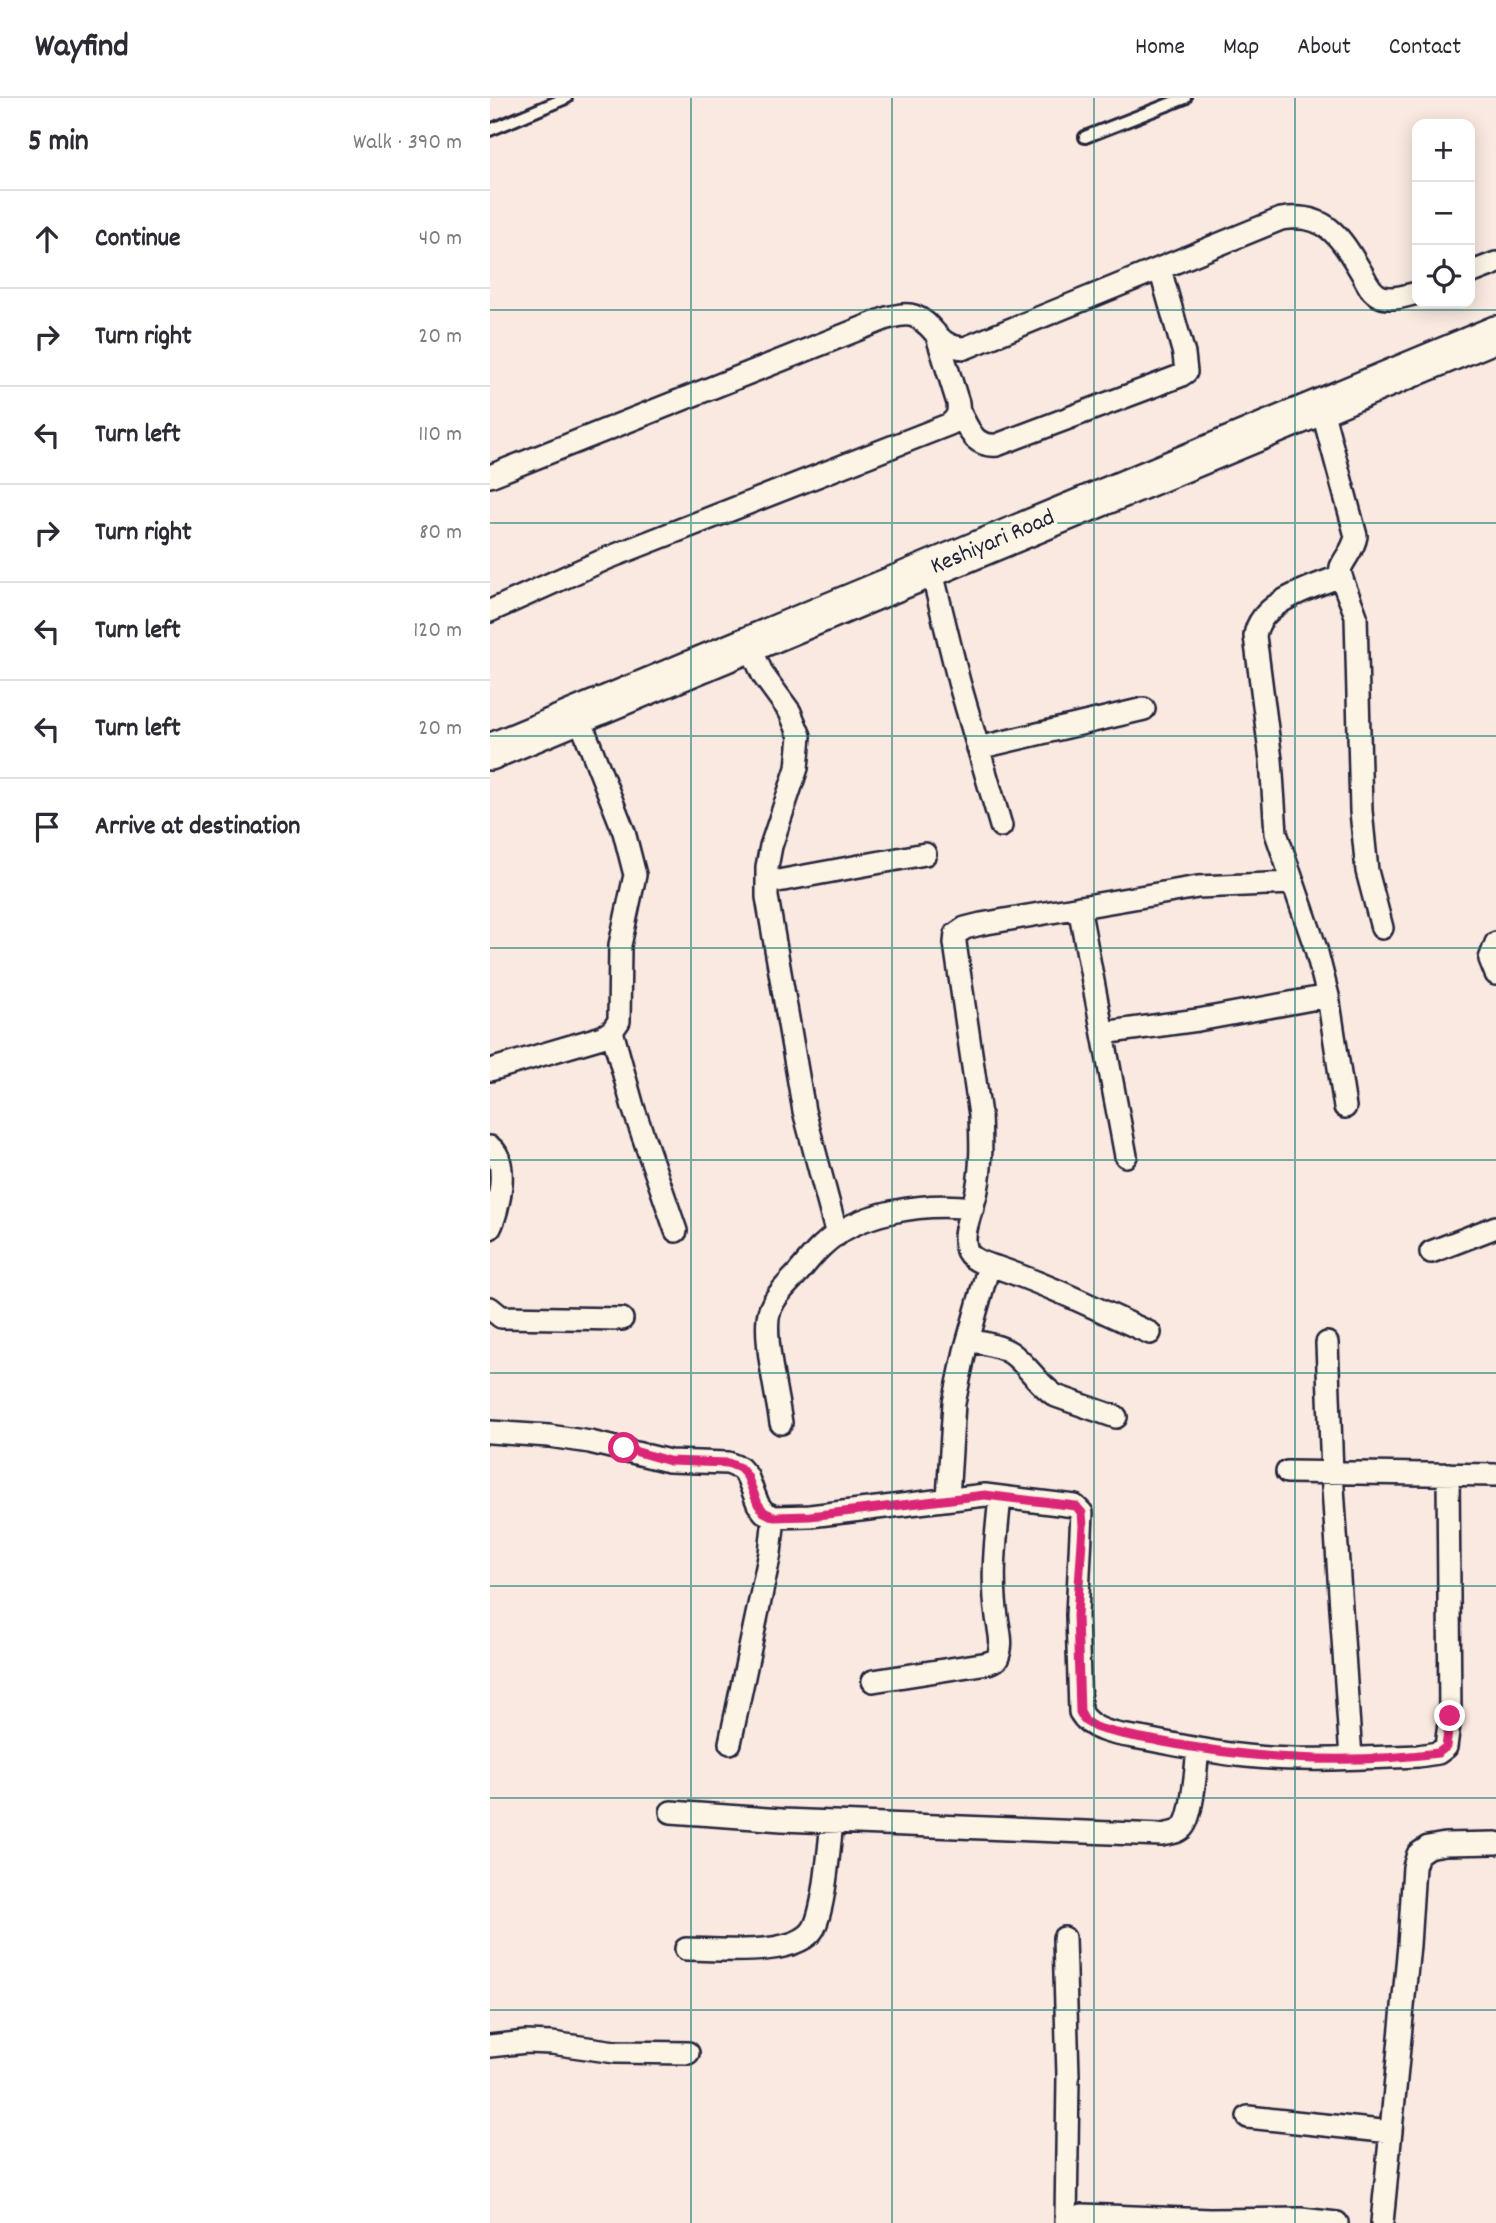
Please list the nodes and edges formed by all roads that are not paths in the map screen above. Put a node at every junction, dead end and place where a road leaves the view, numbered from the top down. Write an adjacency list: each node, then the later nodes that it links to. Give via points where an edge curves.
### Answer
1 (566, 98): 3 (lane)
2 (1185, 98): 4 (lane)
3 (490, 130)
4 (1085, 137)
5 (1496, 263): 7 (street)
6 (1160, 269): 8 (street, via 1294,216 1332,229 1379,296); 10 (street, via 979,344 954,348); 12 (street, via 1186,372 997,445 979,443)
7 (1475, 271)
8 (1412, 294)
9 (1496, 334): 11 (main road, Keshiyari Road)
10 (937, 337): 12 (street); 13 (street, via 912,315 887,318)
11 (1321, 406): 14 (main road, Keshiyari Road); 15 (street, via 1356,536)
12 (959, 411): 16 (street, via 956,419 941,429 608,558)
13 (490, 476)
14 (931, 568): 17 (main road, Keshiyari Road); 20 (street)
15 (1341, 576): 25 (street, via 1273,607 1256,627 1276,832); 27 (street, via 1356,616 1362,822 1367,870)
16 (490, 611)
17 (749, 644): 19 (main road, Keshiyari Road); 24 (street, via 800,736 797,768 771,846)
18 (1144, 709): 20 (street)
19 (578, 715): 21 (main road, Keshiyari Road); 31 (street, via 624,832 635,875 620,945 619,1021)
20 (978, 748): 22 (street)
21 (490, 752)
22 (1001, 826)
23 (925, 854): 24 (street)
24 (766, 883): 41 (street, via 804,1111)
25 (1293, 883): 26 (street, via 1198,887); 30 (street)
26 (1079, 907): 32 (street); 37 (street, via 981,924 956,934 980,1115 981,1154)
27 (1382, 928)
28 (1496, 943): 29 (street, via 1490,959)
29 (1496, 974)
30 (1328, 996): 32 (street); 34 (street)
31 (612, 1031): 33 (street); 40 (street)
32 (1103, 1034): 36 (street)
33 (490, 1070)
34 (1345, 1107)
35 (490, 1147): 39 (street, via 500,1156 502,1166)
36 (1126, 1156)
37 (973, 1208): 41 (street, via 909,1209 860,1222); 43 (street, via 965,1248 970,1256)
38 (1496, 1227): 42 (street)
39 (490, 1228)
40 (676, 1231)
41 (837, 1235): 50 (street, via 781,1292 768,1316)
42 (1431, 1252)
43 (989, 1265): 46 (street); 47 (street)
44 (490, 1308): 45 (street, via 501,1317)
45 (622, 1319)
46 (1150, 1333)
47 (968, 1340): 49 (street, via 1012,1354 1056,1396); 57 (street, via 954,1403)
48 (1327, 1343): 53 (street)
49 (1116, 1417)
50 (781, 1423)
51 (490, 1432): 58 (street, via 590,1442 669,1461 728,1463 747,1476 758,1504)
52 (1287, 1472): 53 (street)
53 (1332, 1473): 54 (street); 62 (street)
54 (1448, 1474): 55 (street); 62 (street, via 1450,1716 1446,1747 1418,1756)
55 (1496, 1475)
56 (1000, 1497): 57 (street); 59 (street, via 993,1574 1001,1641 997,1659); 61 (street, via 1066,1504 1082,1513 1077,1615 1080,1712 1085,1721 1109,1732)
57 (948, 1498): 58 (street)
58 (774, 1517): 60 (street)
59 (873, 1681)
60 (730, 1743)
61 (1198, 1749): 62 (street, via 1247,1756); 64 (street, via 1185,1825 1162,1835)
62 (1351, 1758)
63 (671, 1812): 64 (street)
64 (832, 1822): 67 (street, via 825,1882 813,1929 805,1938 776,1948)
65 (1496, 1843): 71 (street, via 1445,1844 1418,1854)
66 (1064, 1938): 72 (street)
67 (686, 1949)
68 (490, 2046): 69 (street, via 526,2042 615,2052)
69 (688, 2053)
70 (1248, 2117): 71 (street)
71 (1391, 2132): 74 (street)
72 (1069, 2223): 73 (street, via 1082,2216)
73 (1337, 2223)
74 (1382, 2223)

